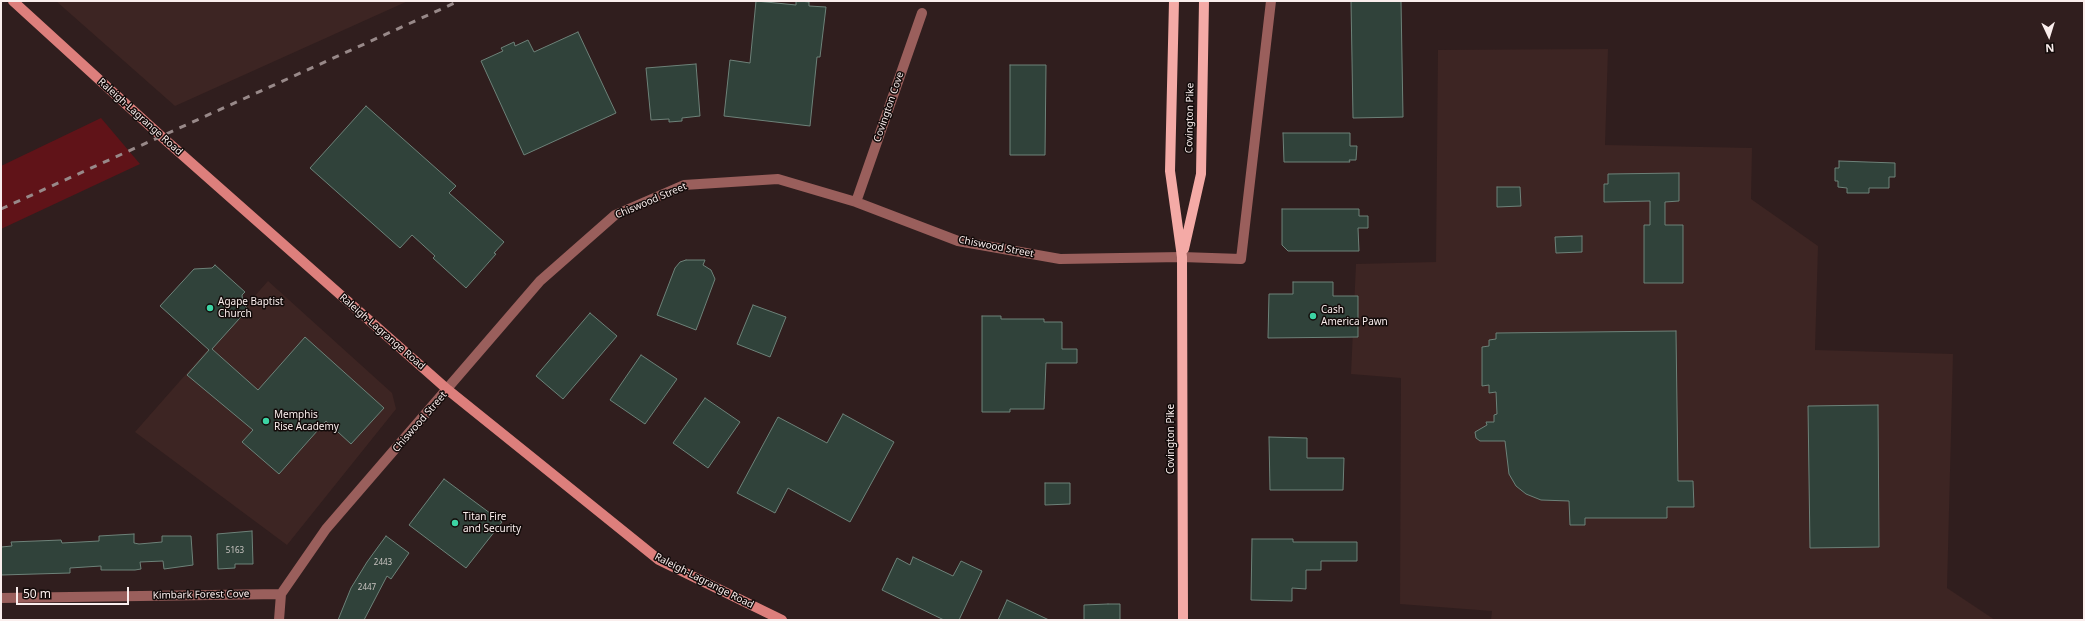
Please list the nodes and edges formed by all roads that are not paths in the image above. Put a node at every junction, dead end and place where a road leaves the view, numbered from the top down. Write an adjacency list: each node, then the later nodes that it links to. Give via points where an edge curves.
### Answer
1 (13, 1): 8 (main road, Raleigh-Lagrange Road, via 162,137)
2 (1174, 1): 7 (main road, Covington Pike, via 1170,171)
3 (1204, 1): 7 (main road, Covington Pike, via 1201,174)
4 (1272, 1): 7 (street, Chiswood Street, via 1241,259)
5 (922, 13): 6 (street, Covington Cove)
6 (856, 202): 7 (street, Chiswood Street, via 958,241 1060,260); 8 (street, Chiswood Street, via 778,179 684,185 615,215 540,280)
7 (1182, 257): 13 (main road, Covington Pike)
8 (448, 390): 9 (street, Chiswood Street, via 326,529); 12 (main road, Raleigh-Lagrange Road, via 659,560)
9 (281, 594): 10 (street, Kimbark Forest Cove); 11 (street)
10 (1, 598)
11 (279, 620)
12 (782, 620)
13 (1183, 620)

